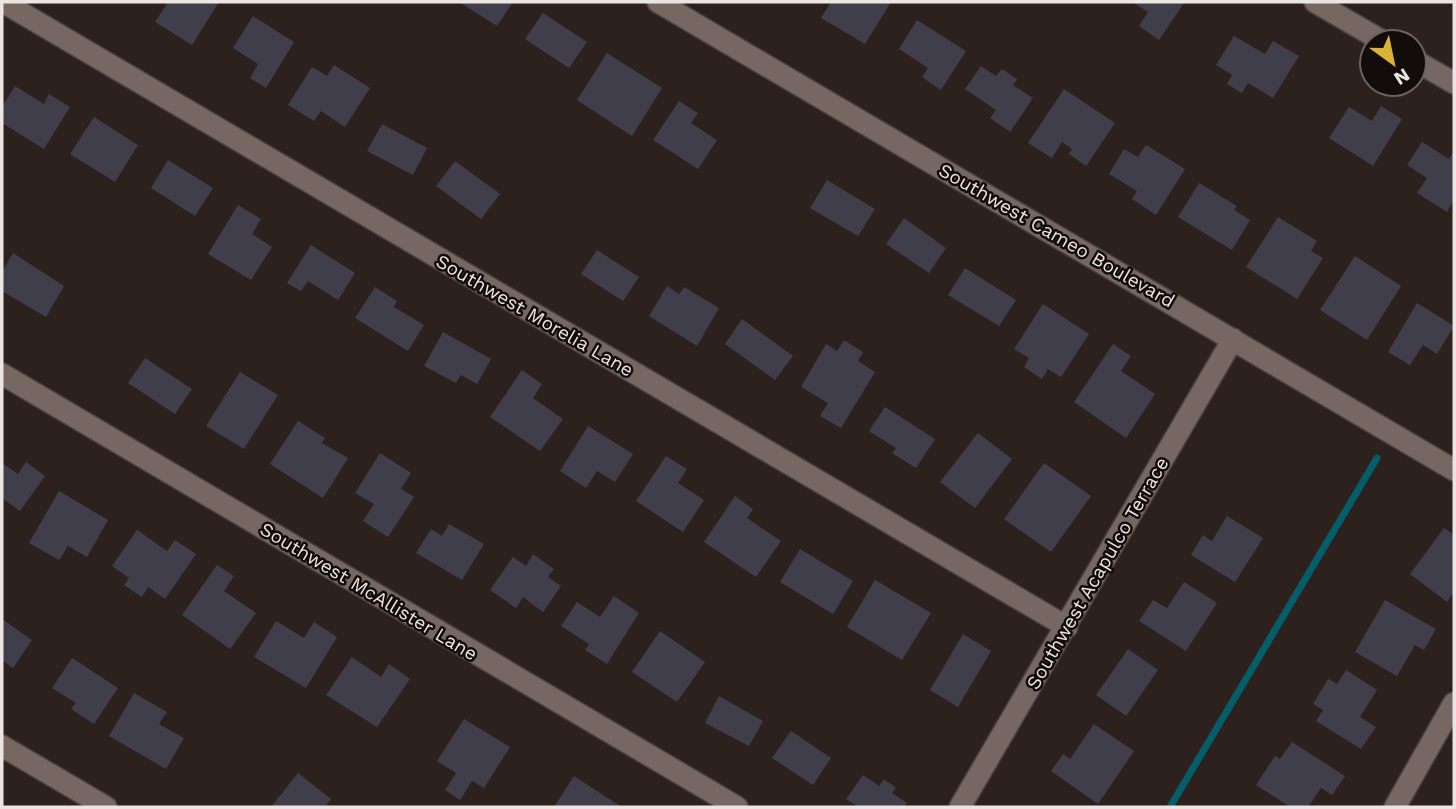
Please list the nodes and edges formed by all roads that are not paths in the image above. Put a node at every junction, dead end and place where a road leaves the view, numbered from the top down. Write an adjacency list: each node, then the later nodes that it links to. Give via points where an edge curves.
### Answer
1 (3, 2): 10 (street, Southwest Morelia Lane)
2 (658, 2): 7 (street, Southwest Cameo Boulevard)
3 (1315, 2): 4 (street)
4 (1360, 28)
5 (1428, 68): 6 (street)
6 (1454, 83)
7 (1233, 339): 9 (street, Southwest Cameo Boulevard); 10 (street, Southwest Acapulco Terrace)
8 (2, 374): 14 (street, Southwest McAllister Lane)
9 (1454, 470)
10 (1067, 627): 15 (street, Southwest Acapulco Terrace)
11 (1454, 703): 16 (street)
12 (2, 746): 13 (street)
13 (106, 807)
14 (737, 807)
15 (960, 807)
16 (1395, 807)

